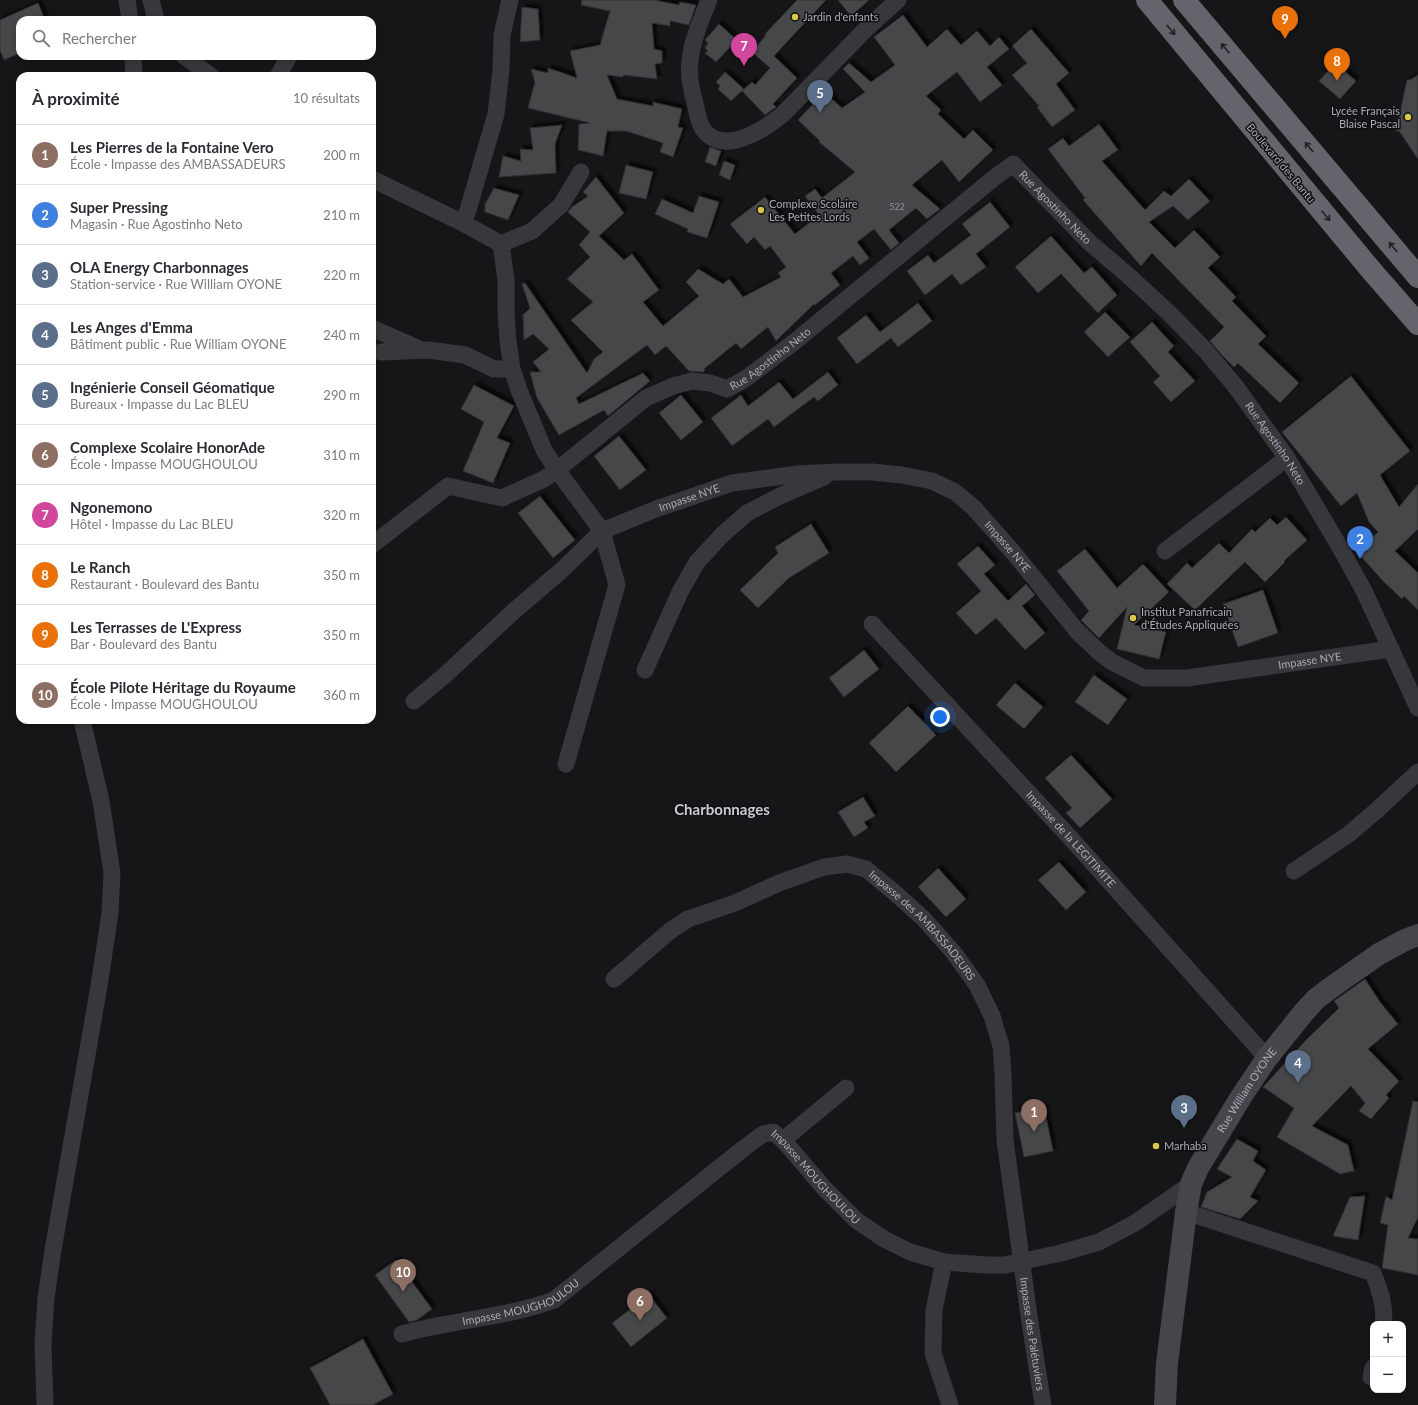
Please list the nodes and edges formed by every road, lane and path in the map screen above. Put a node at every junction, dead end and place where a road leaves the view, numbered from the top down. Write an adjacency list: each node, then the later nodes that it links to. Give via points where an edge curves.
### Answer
1 (126, 0): 8 (street)
2 (151, 0): 9 (street)
3 (510, 0): 18 (street, via 502,35 496,114)
4 (709, 0): 5 (street, via 692,46 689,77 702,128 710,138 722,141 740,140 772,124)
5 (898, 0)
6 (1147, 0): 21 (highway, Boulevard des Bantu, one-way to 21)
7 (1184, 0): 20 (highway, one-way to 7)
8 (129, 16)
9 (155, 16)
10 (133, 60): 13 (street)
11 (189, 60): 14 (street)
12 (287, 60): 15 (street)
13 (134, 72)
14 (206, 72)
15 (280, 72)
16 (581, 172): 19 (street, via 561,205 532,231)
17 (376, 181): 18 (street)
18 (463, 223): 19 (street)
19 (501, 244): 25 (street)
20 (1418, 277)
21 (1418, 324)
22 (376, 330): 23 (street)
23 (421, 350): 24 (street); 25 (street, via 465,355 494,369)
24 (381, 352)
25 (512, 369): 27 (street, via 544,450)
26 (1288, 458): 27 (street, Rue Agostinho Neto, via 1206,351 1170,314 1089,242 1013,164 834,311 745,378 728,389 692,381 646,398); 31 (street); 33 (street, Rue Agostinho Neto, via 1364,591)
27 (557, 470): 29 (street); 30 (street, via 544,479 502,498 448,486)
28 (835, 472): 29 (street, Impasse NYE, via 732,483); 33 (street, Impasse NYE, via 902,475 932,481 955,492 973,507 1014,552 1077,631 1112,662 1144,678 1187,678); 34 (street, via 747,513 696,562)
29 (602, 531): 35 (street, via 563,569); 38 (street, via 617,585)
30 (376, 542)
31 (1166, 551)
32 (872, 624): 43 (street, Impasse de la LEGITIMITE, via 1076,844)
33 (1390, 649): 36 (street, Rue Agostinho Neto)
34 (645, 670)
35 (414, 701)
36 (1418, 708)
37 (83, 724): 52 (street, via 102,800 112,873 110,913 46,1298 43,1344)
38 (566, 764)
39 (1418, 772): 40 (street, via 1349,834)
40 (1294, 871)
41 (1418, 935): 43 (street, Rue William OYONE, via 1379,954 1316,999)
42 (614, 979): 49 (street, Impasse des AMBASSADEURS, via 671,930 688,919 824,867 847,864 866,870 924,919 954,953 977,985 992,1016 1001,1046 1005,1140)
43 (1267, 1058): 46 (street, Rue William OYONE, via 1198,1168)
44 (846, 1088): 45 (street)
45 (783, 1140): 48 (street, Impasse MOUGHOULOU, via 825,1189 856,1220 910,1252); 51 (street, Impasse MOUGHOULOU, via 773,1132 763,1134 554,1300 513,1312)
46 (1191, 1184): 47 (street, Rue William OYONE); 49 (street, Impasse MOUGHOULOU, via 1135,1223 1100,1242 1061,1254)
47 (1186, 1212): 50 (street, via 1373,1273 1379,1288); 55 (street, Rue William OYONE)
48 (944, 1262): 49 (street, Impasse MOUGHOULOU, via 986,1265); 53 (street, via 934,1310 933,1353)
49 (1021, 1262): 54 (street, Impasse des Palétuviers)
50 (1383, 1321)
51 (402, 1334)
52 (45, 1405)
53 (950, 1405)
54 (1043, 1405)
55 (1164, 1405)

